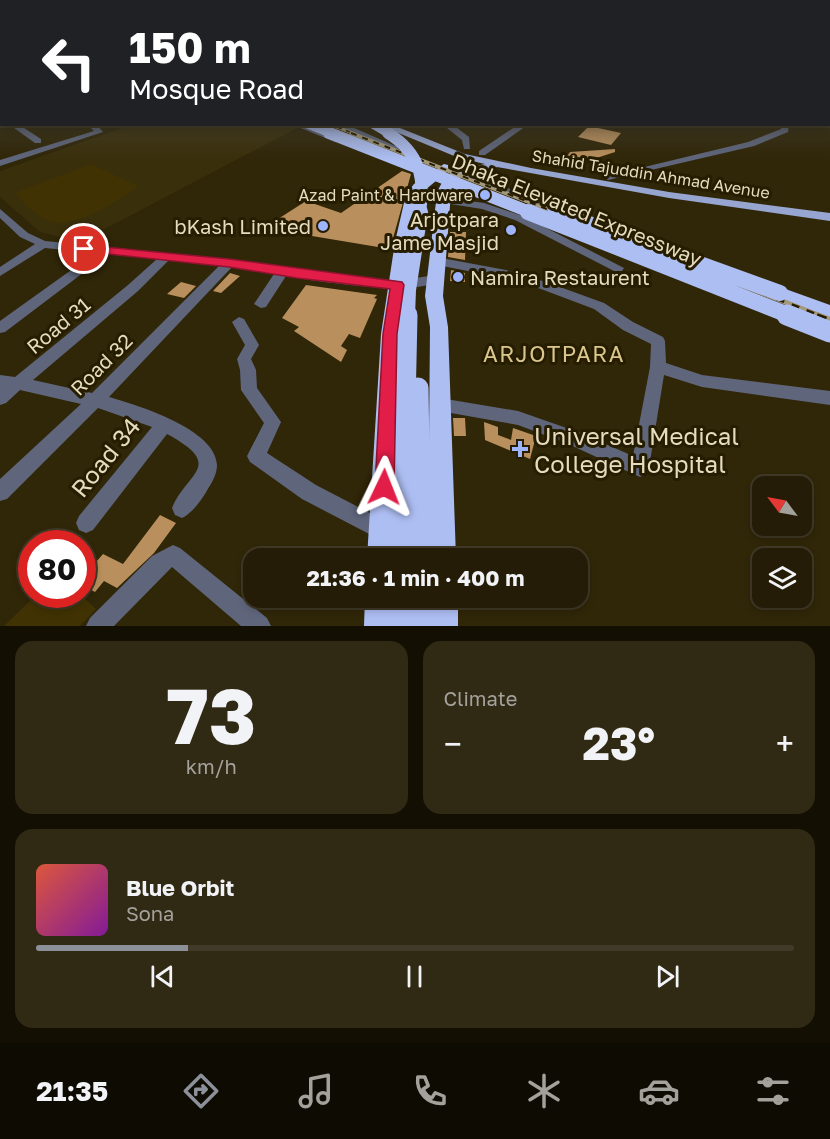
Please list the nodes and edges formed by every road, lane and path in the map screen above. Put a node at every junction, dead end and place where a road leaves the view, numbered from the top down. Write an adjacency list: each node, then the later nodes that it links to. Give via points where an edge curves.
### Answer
1 (14, 126): 16 (street)
2 (93, 126): 19 (street, via 99,132)
3 (301, 126): 21 (street)
4 (313, 126): 42 (highway, Dhaka Elevated Expressway, bridge)
5 (326, 126): 24 (highway, Dhaka Elevated Expressway)
6 (342, 126): 17 (street)
7 (376, 126): 56 (highway, bridge, via 407,148 417,163 423,190 408,291)
8 (377, 126): 21 (main road, via 439,152)
9 (386, 126): 57 (highway, bridge, via 405,137 419,153 428,167 430,183 418,333)
10 (388, 126): 18 (main road)
11 (400, 126): 18 (main road)
12 (405, 126): 18 (main road)
13 (449, 126): 18 (street, via 466,139)
14 (521, 126): 18 (street)
15 (785, 126): 22 (street, via 784,130 751,144)
16 (38, 141)
17 (396, 148)
18 (472, 152): 20 (main road, Shahid Tajuddin Ahmad Avenue); 21 (main road, via 466,165); 22 (main road, Shahid Tajuddin Ahmad Avenue)
19 (0, 163)
20 (531, 171): 21 (main road, via 486,167); 27 (main road, Shahid Tajuddin Ahmad Avenue)
21 (450, 173): 23 (highway); 37 (highway, via 419,187 411,202); 39 (street); 42 (street, via 730,291)
22 (608, 177): 25 (main road, Shahid Tajuddin Ahmad Avenue, via 744,200)
23 (442, 200): 33 (street, via 484,206 519,218); 34 (highway)
24 (515, 200): 39 (highway, bridge, via 604,228); 42 (highway, Dhaka Elevated Expressway, bridge)
25 (830, 209)
26 (0, 212): 28 (street)
27 (830, 217)
28 (5, 226): 29 (street)
29 (43, 244): 30 (street); 35 (street)
30 (105, 251): 31 (street); 41 (street)
31 (166, 257): 32 (street); 45 (street, Road 31)
32 (229, 263): 36 (street); 48 (street, Road 32)
33 (618, 267)
34 (435, 270): 37 (street); 43 (street, via 506,274 599,306 658,341); 49 (highway)
35 (0, 272)
36 (282, 272): 37 (street); 38 (street)
37 (397, 285): 54 (highway, via 390,334)
38 (261, 304)
39 (830, 311)
40 (239, 322): 54 (street, via 252,345 244,359 249,390 273,422 256,456 309,492)
41 (0, 328)
42 (830, 328)
43 (658, 367): 47 (street, via 702,381); 49 (street, via 640,468 518,418)
44 (0, 381): 45 (street)
45 (18, 383): 46 (street, Road 31); 48 (street)
46 (0, 398)
47 (830, 398)
48 (95, 401): 50 (street); 51 (street, Road 32)
49 (440, 405): 58 (highway)
50 (165, 423): 52 (street, via 199,447 207,460 206,476); 53 (street, Road 34)
51 (0, 492)
52 (182, 508)
53 (86, 523)
54 (382, 530): 55 (highway)
55 (381, 548)
56 (402, 548)
57 (420, 548)
58 (442, 548)
59 (380, 608): 65 (highway)
60 (400, 608): 66 (highway)
61 (421, 608): 67 (highway)
62 (443, 608): 68 (highway)
63 (98, 626): 64 (street, via 159,563 173,555)
64 (259, 626)
65 (379, 626)
66 (400, 626)
67 (421, 626)
68 (443, 626)

